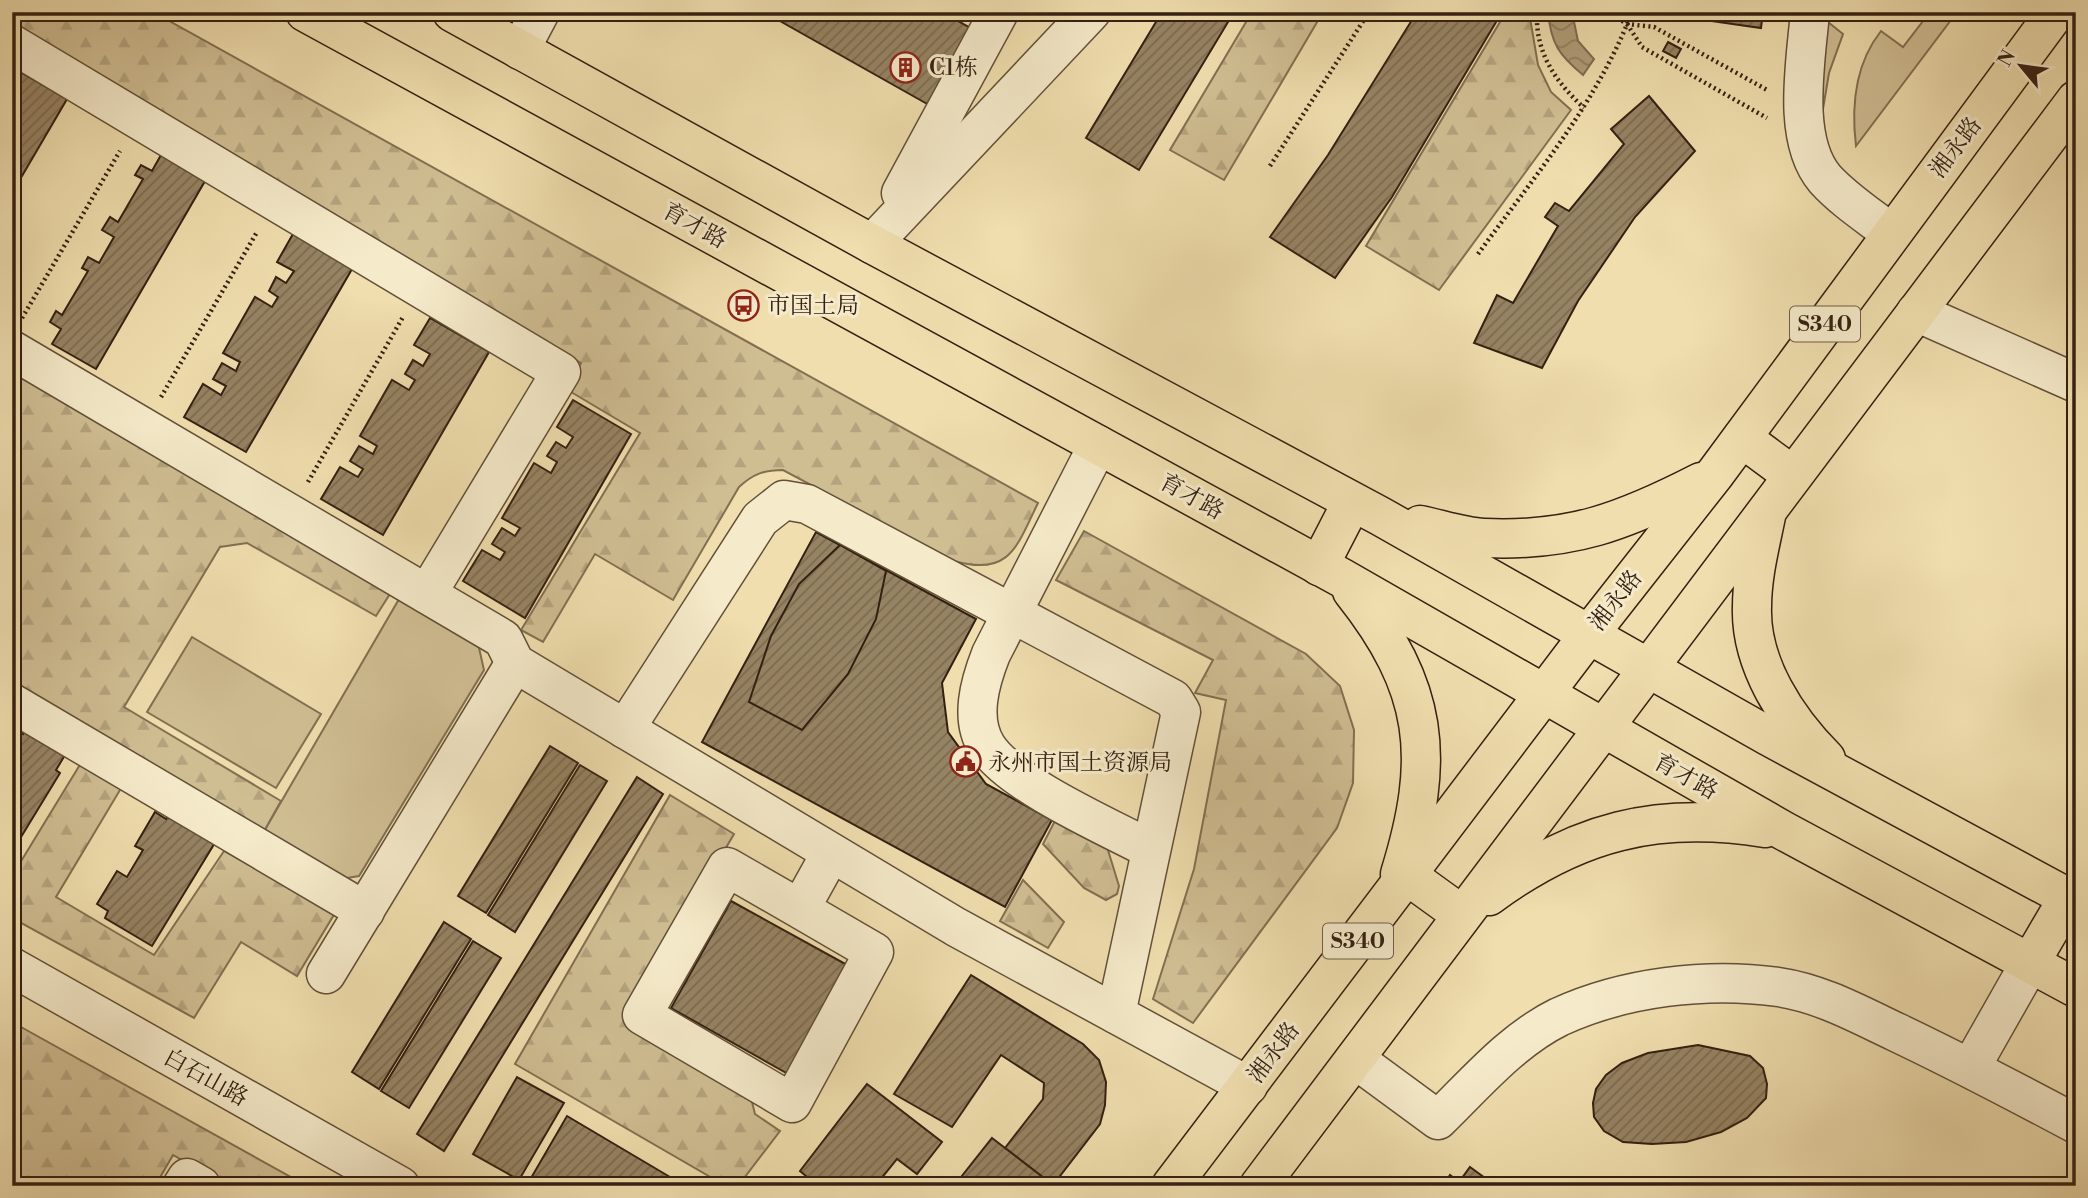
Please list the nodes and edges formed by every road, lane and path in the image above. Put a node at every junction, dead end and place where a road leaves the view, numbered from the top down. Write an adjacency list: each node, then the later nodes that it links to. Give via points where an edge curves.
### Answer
1 (305, 12): 31 (main road, 育才路)
2 (452, 12): 14 (main road)
3 (540, 12): 14 (street)
4 (999, 12): 23 (street)
5 (1091, 12): 23 (street)
6 (1369, 12): 20 (path)
7 (1537, 12): 17 (path, via 1541,50 1552,73)
8 (1608, 12): 12 (path)
9 (1632, 12): 12 (path)
10 (1810, 12): 22 (street, via 1804,117 1811,158 1838,192)
11 (2056, 12): 22 (main road, 湘永路 / S340)
12 (1627, 24): 15 (path, via 1654,27); 17 (path, via 1612,62); 19 (path, via 1642,47)
13 (12, 44): 18 (street)
14 (520, 50): 23 (main road)
15 (1772, 93)
16 (2076, 100): 26 (main road, S340)
17 (1584, 108): 24 (path)
18 (138, 119): 21 (street); 27 (path)
19 (1768, 119)
20 (1270, 166)
21 (275, 201): 25 (street); 29 (path)
22 (1891, 233): 30 (main road, 湘永路 / S340)
23 (872, 244): 35 (main road)
24 (1478, 254)
25 (420, 288): 36 (path); 38 (street, via 561,372)
26 (1916, 312): 28 (street); 33 (main road, S340)
27 (16, 336): 29 (street)
28 (2076, 383)
29 (143, 427): 36 (street)
30 (1742, 438): 32 (main road, 湘永路 / S340); 33 (main road)
31 (1098, 445): 37 (main road, 育才路); 39 (street)
32 (1715, 474): 35 (main road, via 1644,511 1596,529 1540,538 1482,538); 40 (main road, 湘永路 / S340)
33 (1792, 475): 34 (main road, S340)
34 (1768, 507): 42 (main road, S340); 47 (main road, via 1752,609 1760,659 1807,740)
35 (1366, 509): 37 (main road); 40 (main road)
36 (290, 513): 38 (street)
37 (1331, 572): 43 (main road, 育才路); 51 (main road, via 1380,626 1405,672 1420,724 1422,781)
38 (427, 594): 41 (street, via 503,639)
39 (1012, 614): 46 (street, via 807,504 784,500 760,519); 49 (street, via 981,680 977,710 986,746 1012,774); 49 (street, via 1179,705)
40 (1590, 633): 42 (main road); 43 (main road, 湘永路 / S340)
41 (515, 663): 46 (street); 54 (street)
42 (1648, 665): 45 (main road, S340); 47 (main road)
43 (1543, 694): 45 (main road, 育才路); 51 (main road, 湘永路 / S340)
44 (12, 703): 54 (street)
45 (1601, 728): 48 (main road, 育才路); 55 (main road, S340)
46 (625, 729): 50 (street)
47 (1848, 780): 52 (main road)
48 (1784, 831): 55 (main road, via 1689,820 1631,828 1574,846 1523,871); 56 (main road, 育才路)
49 (1150, 849): 60 (street)
50 (831, 853): 53 (street); 60 (street)
51 (1401, 886): 55 (main road); 63 (main road, 湘永路 / S340)
52 (2072, 900): 56 (main road)
53 (800, 909): 53 (street, via 727,867 642,1015 792,1103 874,952)
54 (365, 911): 58 (street)
55 (1462, 915): 61 (main road, S340)
56 (2031, 963): 59 (main road, 育才路); 62 (street)
57 (12, 967): 67 (street, 白石山路)
58 (326, 974)
59 (2076, 988)
60 (1116, 1014): 63 (street)
61 (1355, 1059): 62 (street, via 1438,1120 1505,1054 1558,1018 1628,994 1703,984 1778,987 1834,1002); 69 (main road, S340)
62 (1970, 1067): 64 (street)
63 (1248, 1086): 68 (main road, 湘永路 / S340)
64 (2076, 1124)
65 (183, 1186): 66 (street, via 187,1178)
66 (201, 1186)
67 (401, 1186)
68 (1171, 1186)
69 (1259, 1186)

